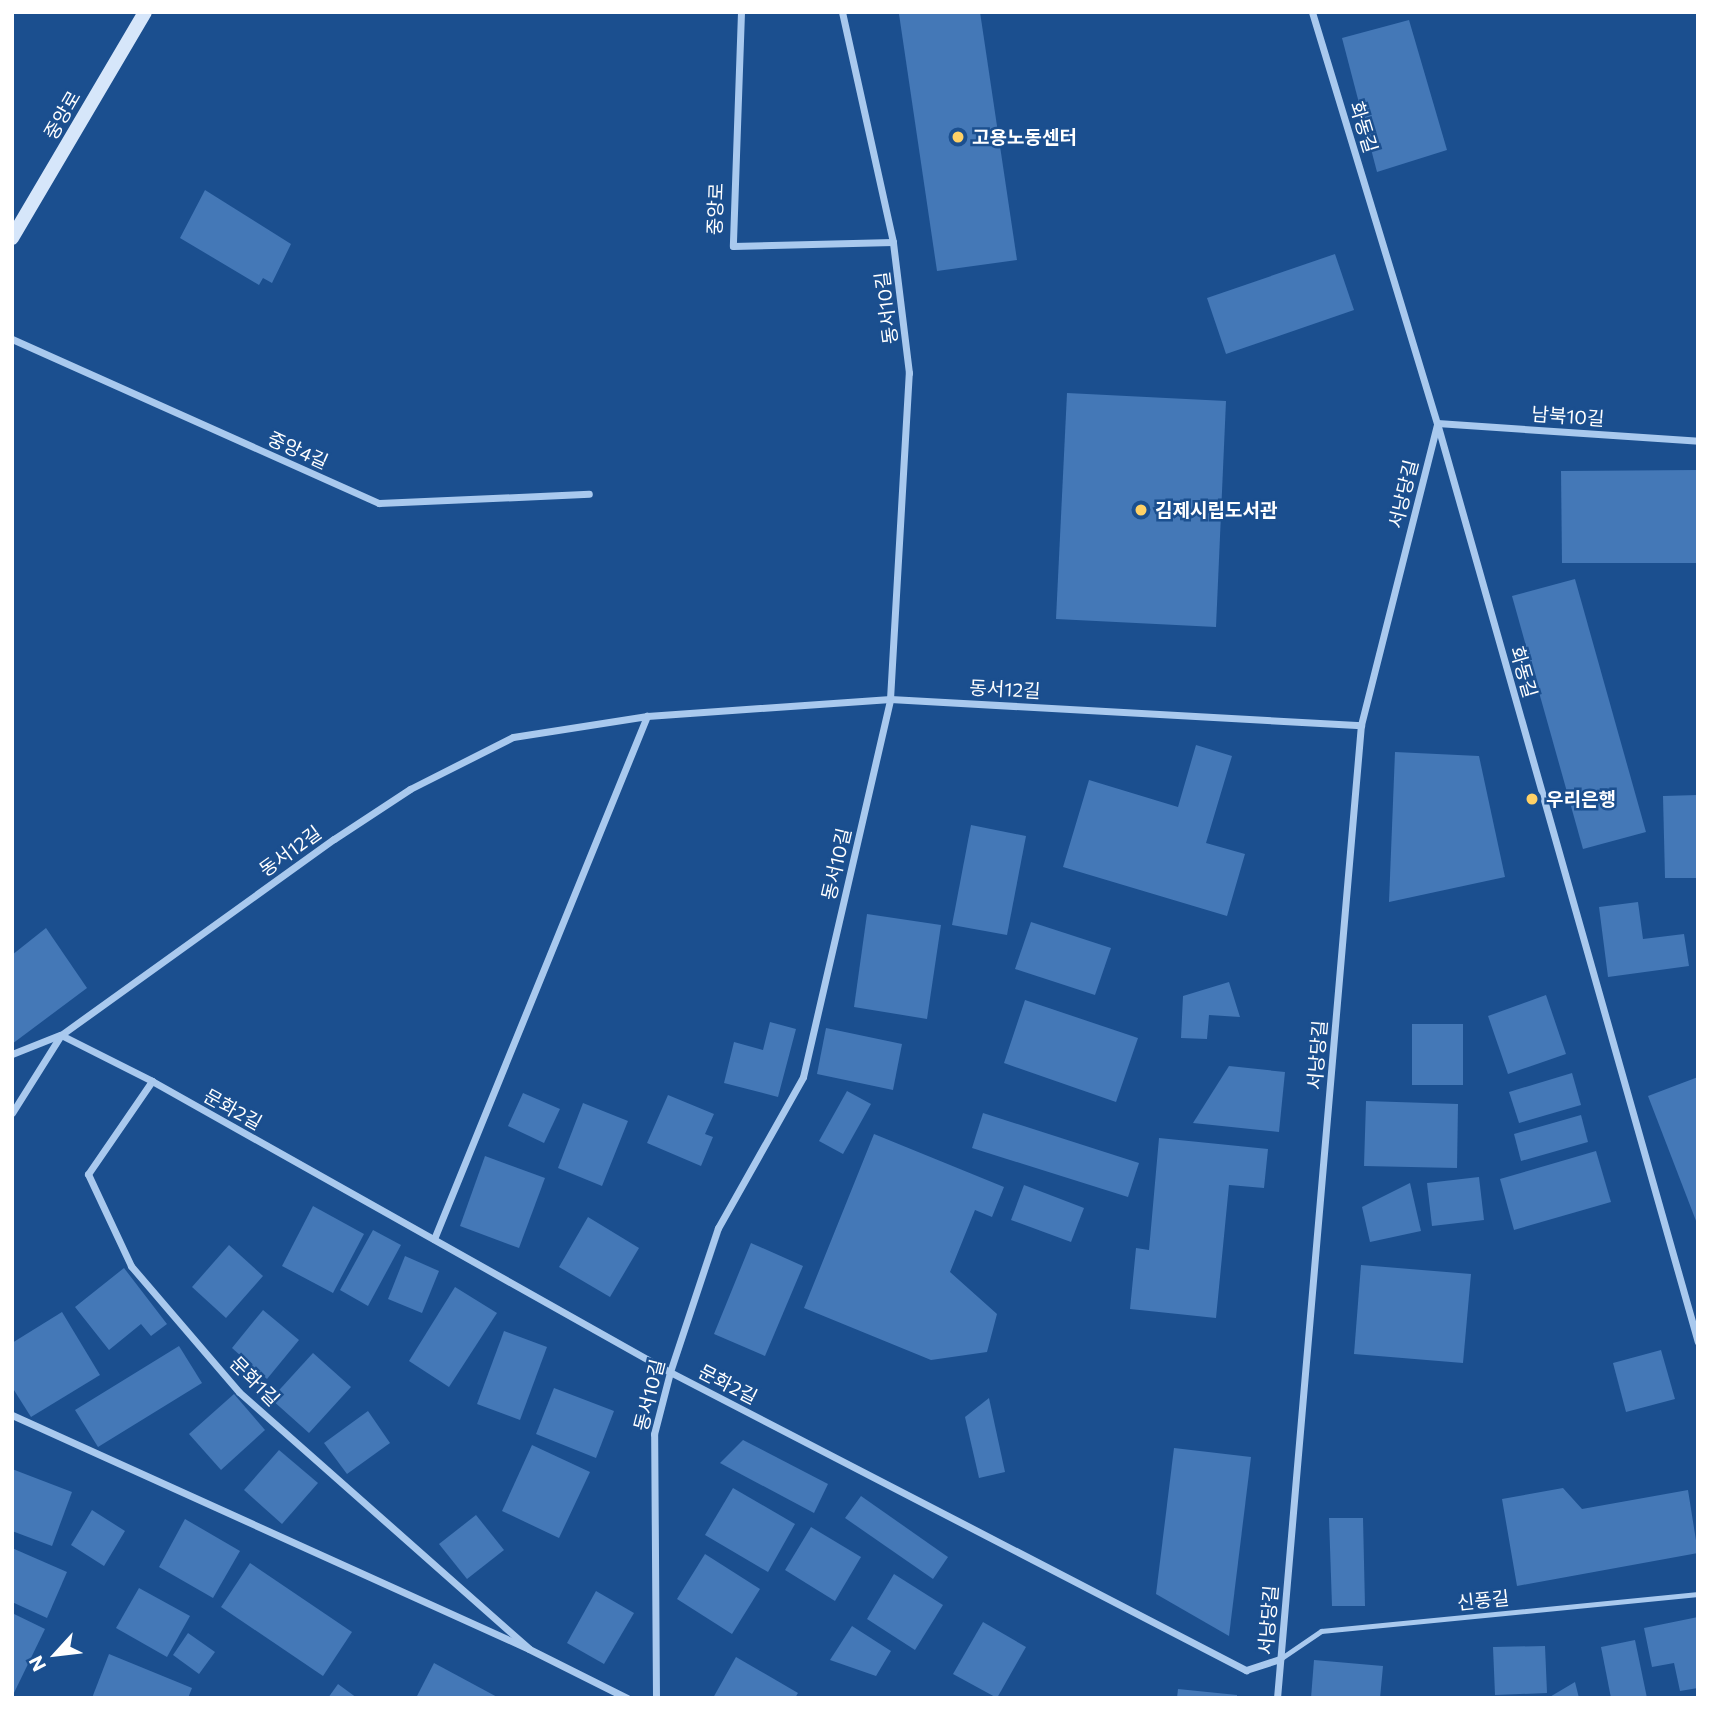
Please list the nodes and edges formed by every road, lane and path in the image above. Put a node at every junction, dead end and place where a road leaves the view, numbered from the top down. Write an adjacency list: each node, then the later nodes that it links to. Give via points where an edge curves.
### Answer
1 (145, 12): 5 (street, 중앙로)
2 (741, 12): 6 (street, 중앙로, via 733,246)
3 (842, 12): 6 (street, 동서10길)
4 (1312, 12): 8 (street, 화동길)
5 (12, 238)
6 (893, 242): 11 (street, 동서10길, via 909,373)
7 (12, 339): 10 (street, 중앙4길, via 379,503)
8 (1437, 423): 9 (street, 남북10길); 13 (street, 서낭당길); 19 (street, 화동길)
9 (1698, 441)
10 (589, 494)
11 (890, 699): 12 (street, 동서12길); 13 (street, 동서12길); 20 (street, 동서10길, via 803,1077 718,1228)
12 (647, 716): 14 (street, 동서12길, via 513,737 410,789); 18 (street)
13 (1361, 724): 24 (street, 서낭당길)
14 (61, 1035): 15 (street); 16 (street, 문화2길); 17 (street, 동서12길)
15 (12, 1054)
16 (152, 1081): 18 (street, 문화2길); 23 (street, 문화1길, via 88,1174 131,1266 239,1392)
17 (12, 1113)
18 (434, 1239): 20 (street, 문화2길)
19 (1698, 1342)
20 (670, 1372): 24 (street, 문화2길, via 1246,1670); 26 (street, 동서10길, via 654,1434)
21 (12, 1415): 23 (street, 문화1길)
22 (1698, 1594): 24 (lane, 신풍길, via 1321,1631)
23 (529, 1649): 25 (street, 문화1길)
24 (1280, 1659): 27 (street, 서낭당길)
25 (627, 1698)
26 (656, 1698)
27 (1276, 1698)

